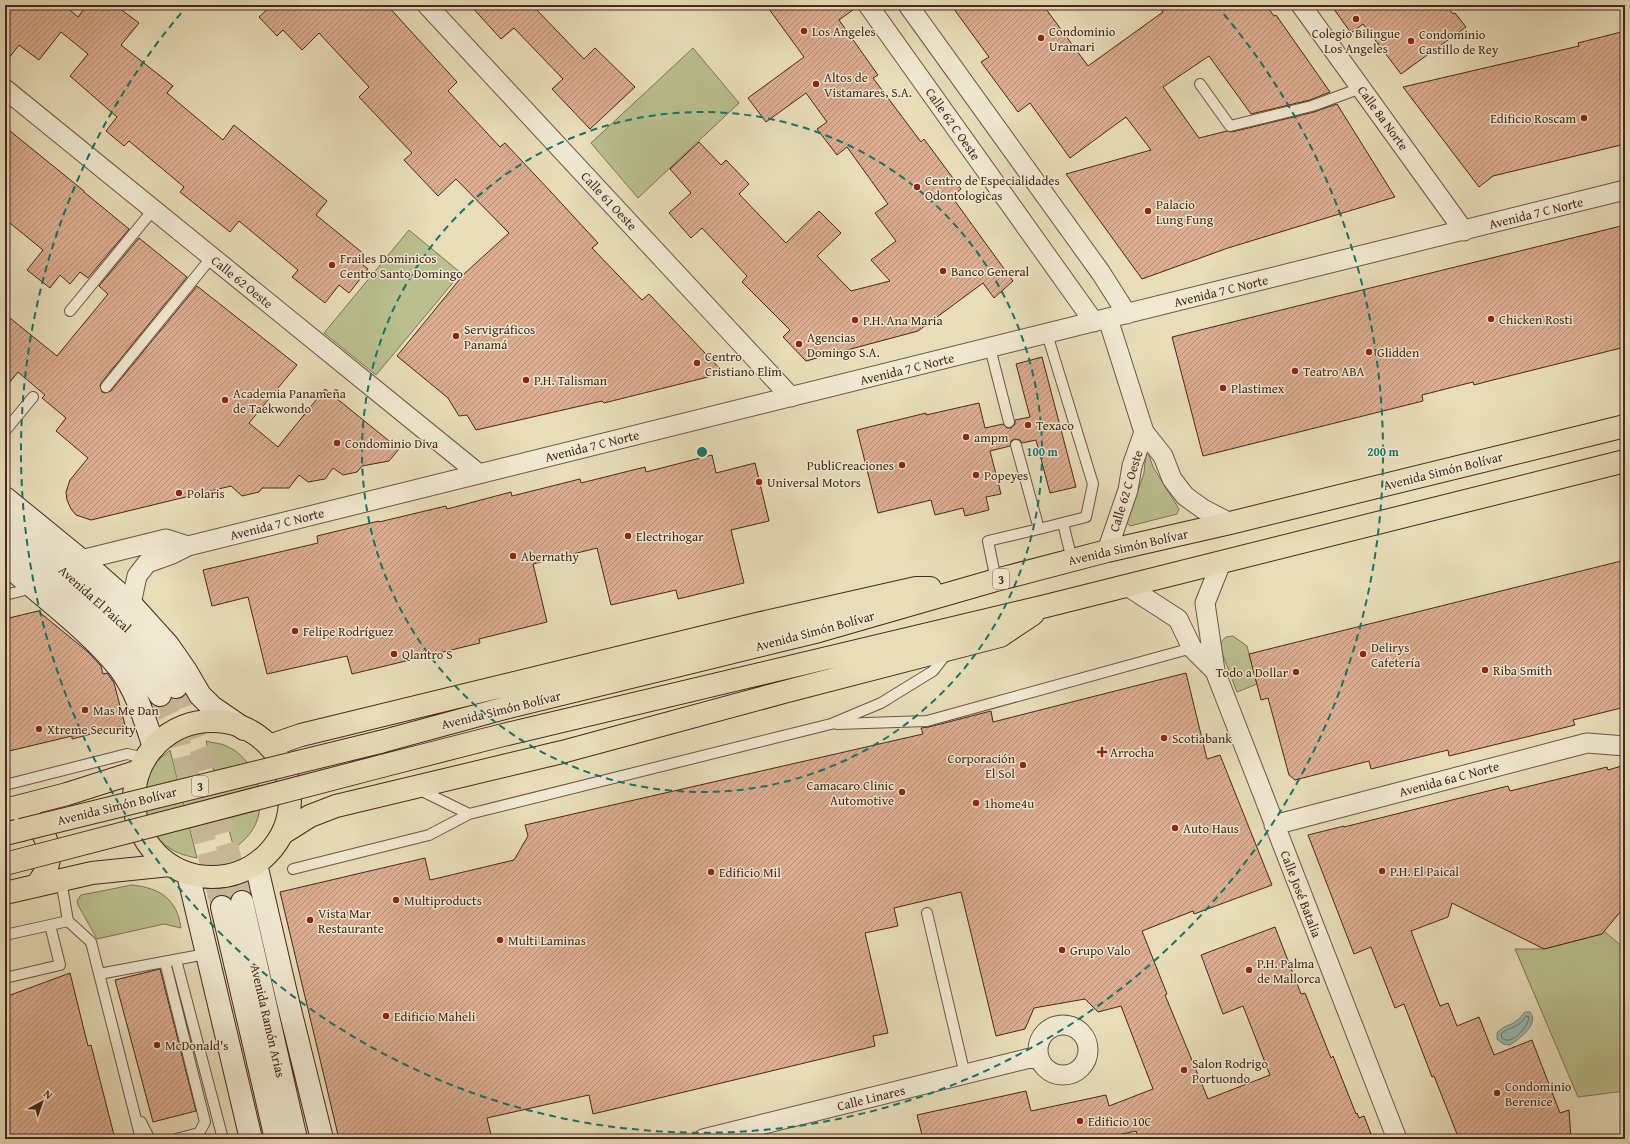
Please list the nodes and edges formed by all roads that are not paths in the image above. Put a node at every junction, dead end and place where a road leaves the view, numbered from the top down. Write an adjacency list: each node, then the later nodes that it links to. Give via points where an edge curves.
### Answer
1 (427, 5): 19 (street, Calle 61 Oeste)
2 (868, 5): 14 (street, Calle 62 C Oeste)
3 (908, 5): 13 (street, via 1101,273)
4 (1302, 5): 6 (street, Calle 8a Norte)
5 (1200, 84): 6 (lane, via 1230,126 1312,106)
6 (1361, 88): 10 (street, Calle 8a Norte)
7 (5, 89): 9 (street, Calle 62 Oeste)
8 (1625, 190): 10 (street, Avenida 7 C Norte)
9 (153, 210): 11 (street, Calle 62 Oeste); 12 (lane)
10 (1464, 230): 13 (street, Avenida 7 C Norte)
11 (211, 258): 17 (lane); 26 (street, Calle 62 Oeste)
12 (70, 311)
13 (1127, 314): 14 (street, Avenida 7 C Norte)
14 (1101, 320): 15 (street, Avenida 7 C Norte); 23 (street, Calle 62 C Oeste)
15 (1047, 334): 16 (street, Avenida 7 C Norte); 29 (lane, via 1093,484 1086,517)
16 (990, 348): 19 (street, Avenida 7 C Norte); 20 (lane)
17 (106, 387)
18 (33, 397): 22 (lane)
19 (791, 397): 26 (street, Avenida 7 C Norte)
20 (1010, 422)
21 (1625, 426): 30 (main road, Avenida Simón Bolívar / 3)
22 (5, 431)
23 (1144, 432): 30 (street, Calle 62 C Oeste, via 1163,456 1172,479 1185,496); 34 (street, Calle 62 C Oeste)
24 (1016, 445): 31 (lane)
25 (1625, 461): 37 (main road, Avenida Simón Bolívar / 3)
26 (479, 474): 33 (street, Avenida 7 C Norte)
27 (5, 498): 35 (main road)
28 (5, 520): 32 (main road, Avenida El Paical, via 121,618 168,691 110,631)
29 (1063, 523): 31 (lane); 36 (lane)
30 (1230, 523): 34 (main road, Avenida Simón Bolívar / 3)
31 (1038, 529): 39 (lane, via 988,541)
32 (5, 544)
33 (188, 546): 35 (street, via 166,539); 44 (street, Avenida 7 C Norte, via 147,563 137,576)
34 (1107, 551): 36 (main road, Avenida Simón Bolívar / 3)
35 (81, 560): 44 (main road)
36 (1072, 560): 39 (main road, Avenida Simón Bolívar / 3)
37 (1221, 563): 40 (main road, Avenida Simón Bolívar / 3); 48 (street, Calle José Batalia, via 1205,603)
38 (5, 564): 41 (main road)
39 (996, 580): 42 (main road, Avenida Simón Bolívar / 3)
40 (1127, 586): 45 (main road, Avenida Simón Bolívar / 3); 47 (street, Calle José Batalia, via 1178,619)
41 (33, 588): 43 (lane); 54 (main road, via 86,634 120,669 143,714)
42 (966, 589): 49 (main road, via 916,588 757,624); 61 (main road, Avenida Simón Bolívar / 3, bridge, via 819,631)
43 (5, 594)
44 (131, 604): 51 (main road, via 168,645 200,695 212,707)
45 (1046, 606): 46 (main road, via 1000,636); 63 (main road, Avenida Simón Bolívar / 3, bridge, via 499,736)
46 (951, 648): 50 (lane, via 933,671 881,703); 56 (main road, via 562,752)
47 (1192, 648): 48 (street, Calle José Batalia); 50 (lane, via 927,721)
48 (1214, 671): 60 (street, Calle José Batalia)
49 (370, 719): 52 (main road, via 301,735); 57 (main road, via 354,748 354,760 359,773 369,785)
50 (831, 724): 59 (lane)
51 (244, 729): 52 (main road); 54 (main road, via 231,724 203,722 176,730)
52 (268, 746): 62 (main road, via 282,765 289,787 290,810)
53 (1625, 746): 60 (street, Avenida 6a C Norte, via 1587,743)
54 (146, 759): 55 (lane, via 127,754); 58 (main road, via 67,794); 65 (main road, via 136,786 136,816 148,844 158,855)
55 (5, 785)
56 (414, 787): 57 (main road); 59 (lane)
57 (387, 794): 62 (main road, via 336,806 310,816)
58 (9, 809): 68 (main road, via 35,822 44,836 49,856 46,869)
59 (469, 814): 66 (lane, via 429,835)
60 (1274, 825): 91 (street, Calle José Batalia)
61 (13, 832)
62 (283, 833): 64 (main road, via 272,850)
63 (5, 864)
64 (256, 864): 65 (main road, via 235,874 212,877); 89 (main road)
65 (179, 869): 67 (main road, via 92,873); 74 (main road)
66 (292, 869)
67 (61, 880): 68 (main road); 71 (lane)
68 (37, 885): 69 (main road)
69 (5, 893)
70 (927, 912): 80 (lane)
71 (68, 921): 72 (lane); 77 (lane, via 91,942)
72 (50, 925): 73 (lane); 78 (lane, via 60,965)
73 (5, 935)
74 (206, 954): 75 (lane); 86 (main road)
75 (176, 960): 76 (lane); 85 (lane)
76 (165, 962): 77 (lane); 84 (lane, via 205,1122 199,1133)
77 (99, 974): 81 (lane)
78 (5, 978)
79 (1038, 1056): 80 (street, Calle Linares)
80 (964, 1074): 90 (street, Calle Linares)
81 (134, 1110): 82 (lane); 83 (lane, via 149,1138)
82 (141, 1139)
83 (152, 1139)
84 (176, 1139)
85 (222, 1139)
86 (251, 1139)
87 (276, 1139): 88 (main road, Avenida Ramón Arias, via 232,904)
88 (296, 1139)
89 (322, 1139)
90 (704, 1139)
91 (1397, 1139)

